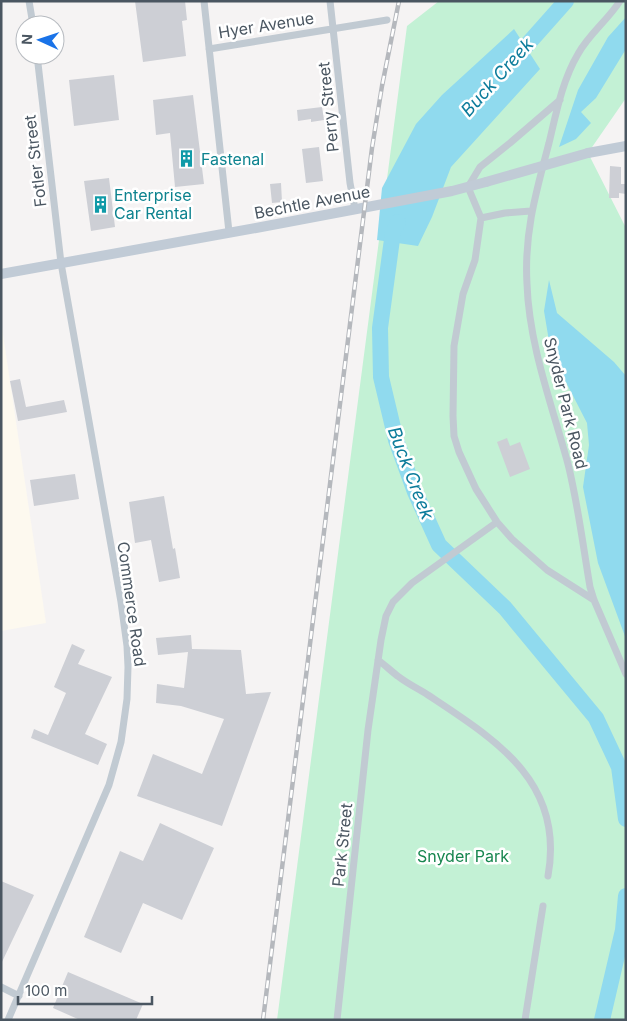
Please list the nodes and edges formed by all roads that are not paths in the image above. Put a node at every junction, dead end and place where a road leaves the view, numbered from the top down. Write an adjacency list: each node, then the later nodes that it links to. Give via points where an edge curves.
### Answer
1 (29, 1): 5 (street)
2 (204, 1): 8 (street)
3 (330, 1): 7 (street, Perry Street)
4 (620, 1): 10 (street, Snyder Park Road, via 579,52)
5 (31, 15)
6 (387, 20): 7 (street, Hyer Avenue)
7 (333, 28): 8 (street, Hyer Avenue); 13 (street, Perry Street)
8 (209, 49): 16 (street)
9 (38, 65): 17 (street, Fotler Street)
10 (560, 100): 12 (street, via 480,167); 14 (street, Snyder Park Road)
11 (626, 146): 12 (main road, Bechtle Avenue, bridge, via 588,153)
12 (468, 187): 13 (main road, Bechtle Avenue); 15 (street)
13 (355, 209): 16 (main road, Bechtle Avenue)
14 (531, 211): 15 (street); 20 (street, Snyder Park Road, via 526,266 529,304 544,379 568,466)
15 (482, 218): 19 (street, via 475,260 462,294 454,346 453,416 454,436 465,468)
16 (230, 232): 17 (main road, Bechtle Avenue)
17 (61, 263): 18 (main road, Bechtle Avenue); 26 (street, Commerce Road, via 122,612 127,646 127,699 121,742 109,785)
18 (1, 274)
19 (497, 522): 20 (street, via 529,556); 21 (street, via 412,583 393,602 386,616)
20 (594, 600): 22 (street, Snyder Park Road)
21 (378, 660): 23 (street, via 399,678 499,744 526,774 547,820); 28 (street, Park Street)
22 (626, 674)
23 (548, 876)
24 (543, 906): 29 (street)
25 (1, 988): 26 (street)
26 (19, 996): 27 (street, Commerce Road)
27 (8, 1020)
28 (337, 1020)
29 (525, 1020)

